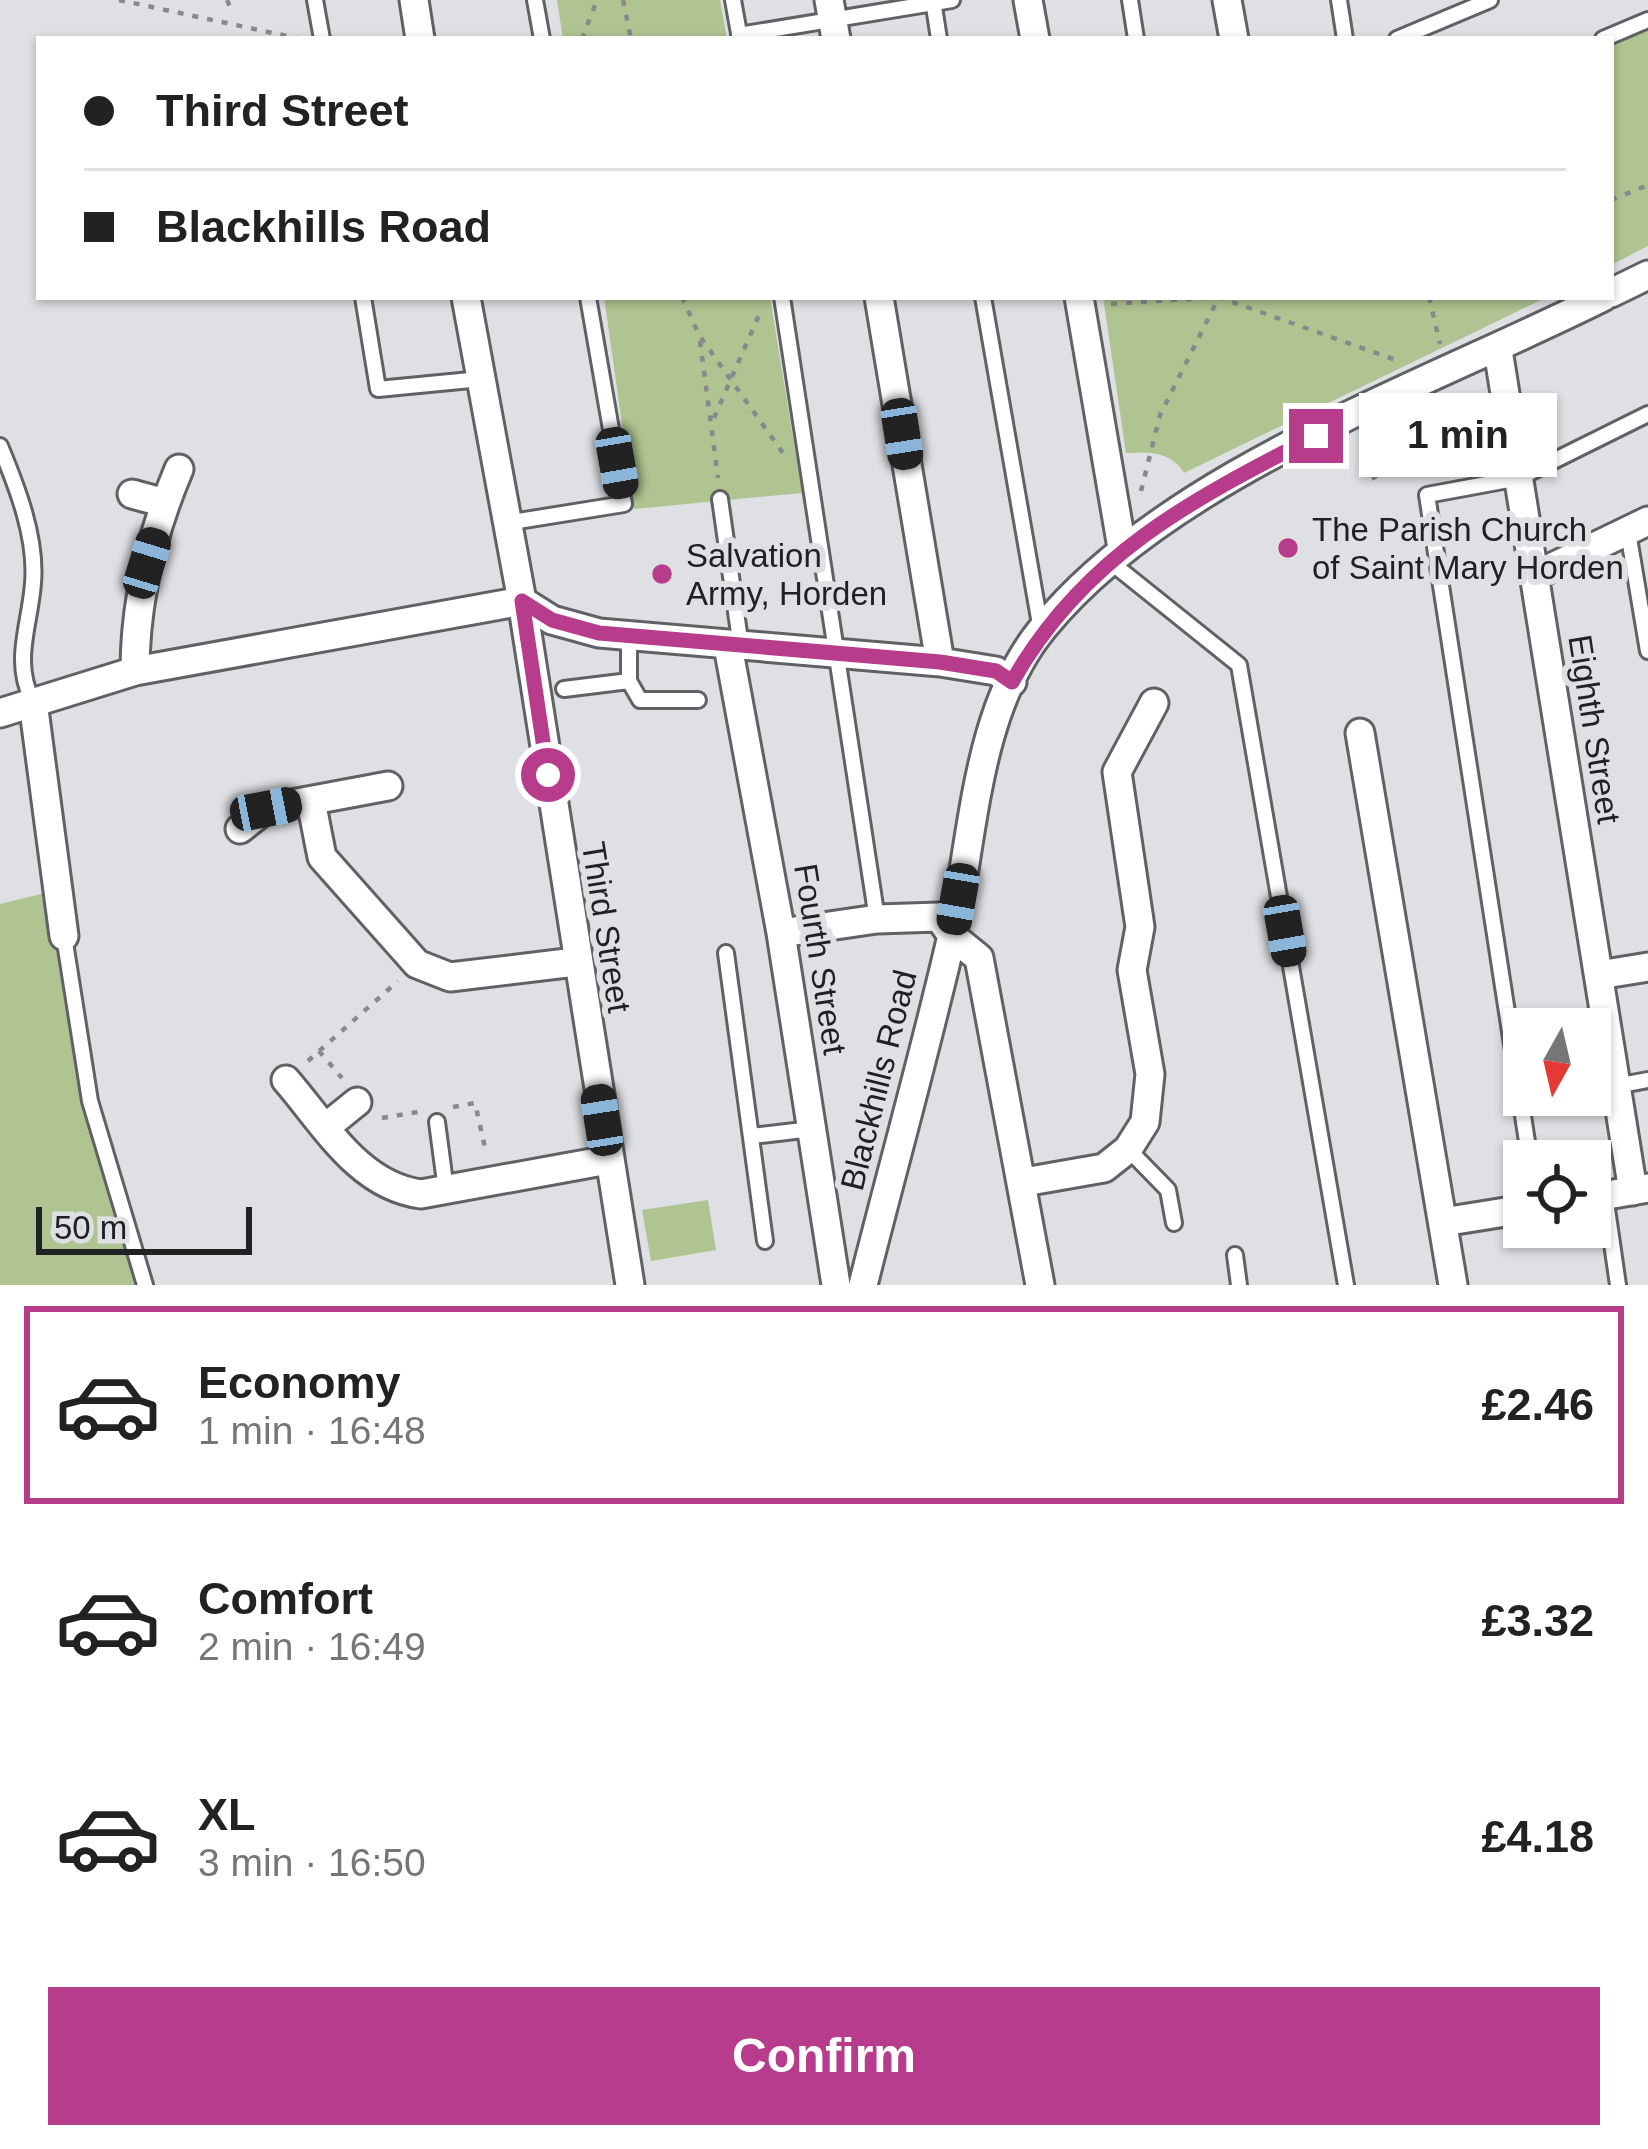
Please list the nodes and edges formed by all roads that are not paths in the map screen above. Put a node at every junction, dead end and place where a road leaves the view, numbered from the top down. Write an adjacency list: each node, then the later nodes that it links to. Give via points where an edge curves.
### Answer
1 (315, 0): 14 (lane)
2 (414, 0): 15 (street)
3 (535, 0): 16 (lane)
4 (733, 0): 17 (lane)
5 (952, 0): 11 (lane)
6 (1028, 0): 20 (street)
7 (1130, 0): 21 (lane)
8 (1227, 0): 22 (street)
9 (1339, 0): 23 (lane)
10 (1490, 0): 24 (lane)
11 (933, 2): 12 (lane); 19 (lane)
12 (833, 20): 18 (lane)
13 (1648, 20): 25 (lane)
14 (321, 36)
15 (420, 36)
16 (541, 36)
17 (740, 36)
18 (745, 36)
19 (939, 36)
20 (1034, 36)
21 (1136, 36)
22 (1233, 36)
23 (1345, 36)
24 (1404, 36)
25 (1610, 36)
26 (1648, 274): 27 (street, Blackhills Road)
27 (1614, 291)
28 (363, 300): 37 (lane, via 377,388)
29 (467, 300): 37 (street, Third Street)
30 (589, 300): 45 (lane, via 624,504)
31 (782, 300): 54 (lane)
32 (880, 300): 55 (street)
33 (984, 300): 50 (lane)
34 (1597, 300): 36 (street, Blackhills Road)
35 (1080, 301): 47 (street)
36 (1498, 350): 41 (street, Eighth Street); 47 (street, Blackhills Road, via 1204,493)
37 (481, 379): 45 (street, Third Street)
38 (1648, 414): 41 (lane)
39 (0, 446): 61 (lane, via 33,568 21,678)
40 (179, 469): 44 (street)
41 (1519, 478): 48 (street, Eighth Street); 84 (lane, via 1427,495)
42 (131, 494): 44 (street)
43 (721, 499): 52 (lane)
44 (165, 503): 56 (street, via 135,620)
45 (506, 523): 49 (street, Third Street)
46 (1638, 526): 48 (street); 53 (lane)
47 (1115, 554): 50 (street, Blackhills Road); 103 (lane, via 1239,665)
48 (1534, 576): 75 (street, Eighth Street)
49 (522, 601): 51 (street, via 552,620); 56 (street); 73 (street, Third Street)
50 (1040, 631): 58 (street, Blackhills Road)
51 (629, 638): 52 (street); 57 (lane)
52 (735, 647): 54 (street); 69 (street, Fourth Street)
53 (1648, 651)
54 (839, 655): 55 (street); 68 (lane)
55 (940, 662): 58 (street, via 996,671)
56 (135, 671): 61 (street)
57 (629, 681): 59 (lane); 60 (lane, via 640,700)
58 (1012, 682): 71 (street, Blackhills Road, via 971,825)
59 (564, 688)
60 (698, 700)
61 (33, 702): 63 (street); 70 (street)
62 (1154, 703): 85 (street, via 1117,772 1140,926 1132,970 1150,1074 1145,1122)
63 (0, 713)
64 (1360, 733): 93 (street)
65 (388, 786): 66 (street)
66 (311, 801): 67 (street, via 266,809); 73 (street, via 322,857 417,964 449,977)
67 (240, 829)
68 (877, 919): 69 (street); 71 (street, via 939,917)
69 (781, 933): 82 (street, Fourth Street)
70 (64, 936): 97 (lane, via 90,1101)
71 (952, 936): 87 (street, via 979,958); 100 (street, Blackhills Road)
72 (726, 953): 83 (lane)
73 (575, 962): 86 (street, Third Street)
74 (1648, 968): 75 (street)
75 (1599, 976): 78 (street, Eighth Street)
76 (286, 1080): 81 (street)
77 (1648, 1080): 78 (lane)
78 (1616, 1086): 89 (street, Eighth Street)
79 (357, 1102): 81 (street)
80 (437, 1122): 88 (lane)
81 (326, 1127): 88 (street, via 371,1178 396,1191)
82 (812, 1129): 83 (lane); 99 (street, Fourth Street)
83 (752, 1136): 94 (lane)
84 (1528, 1140)
85 (1128, 1149): 87 (street, via 1104,1168); 92 (lane, via 1168,1190)
86 (608, 1160): 88 (street); 98 (street, Third Street)
87 (1024, 1182): 101 (street)
88 (446, 1190)
89 (1641, 1190): 90 (street)
90 (1611, 1195)
91 (1503, 1212): 93 (street)
92 (1174, 1222)
93 (1443, 1222): 104 (street)
94 (765, 1241)
95 (1609, 1248): 105 (lane)
96 (1235, 1255): 102 (lane)
97 (145, 1285)
98 (629, 1285)
99 (836, 1285)
100 (863, 1285)
101 (1040, 1285)
102 (1239, 1285)
103 (1346, 1285)
104 (1453, 1285)
105 (1618, 1285)

